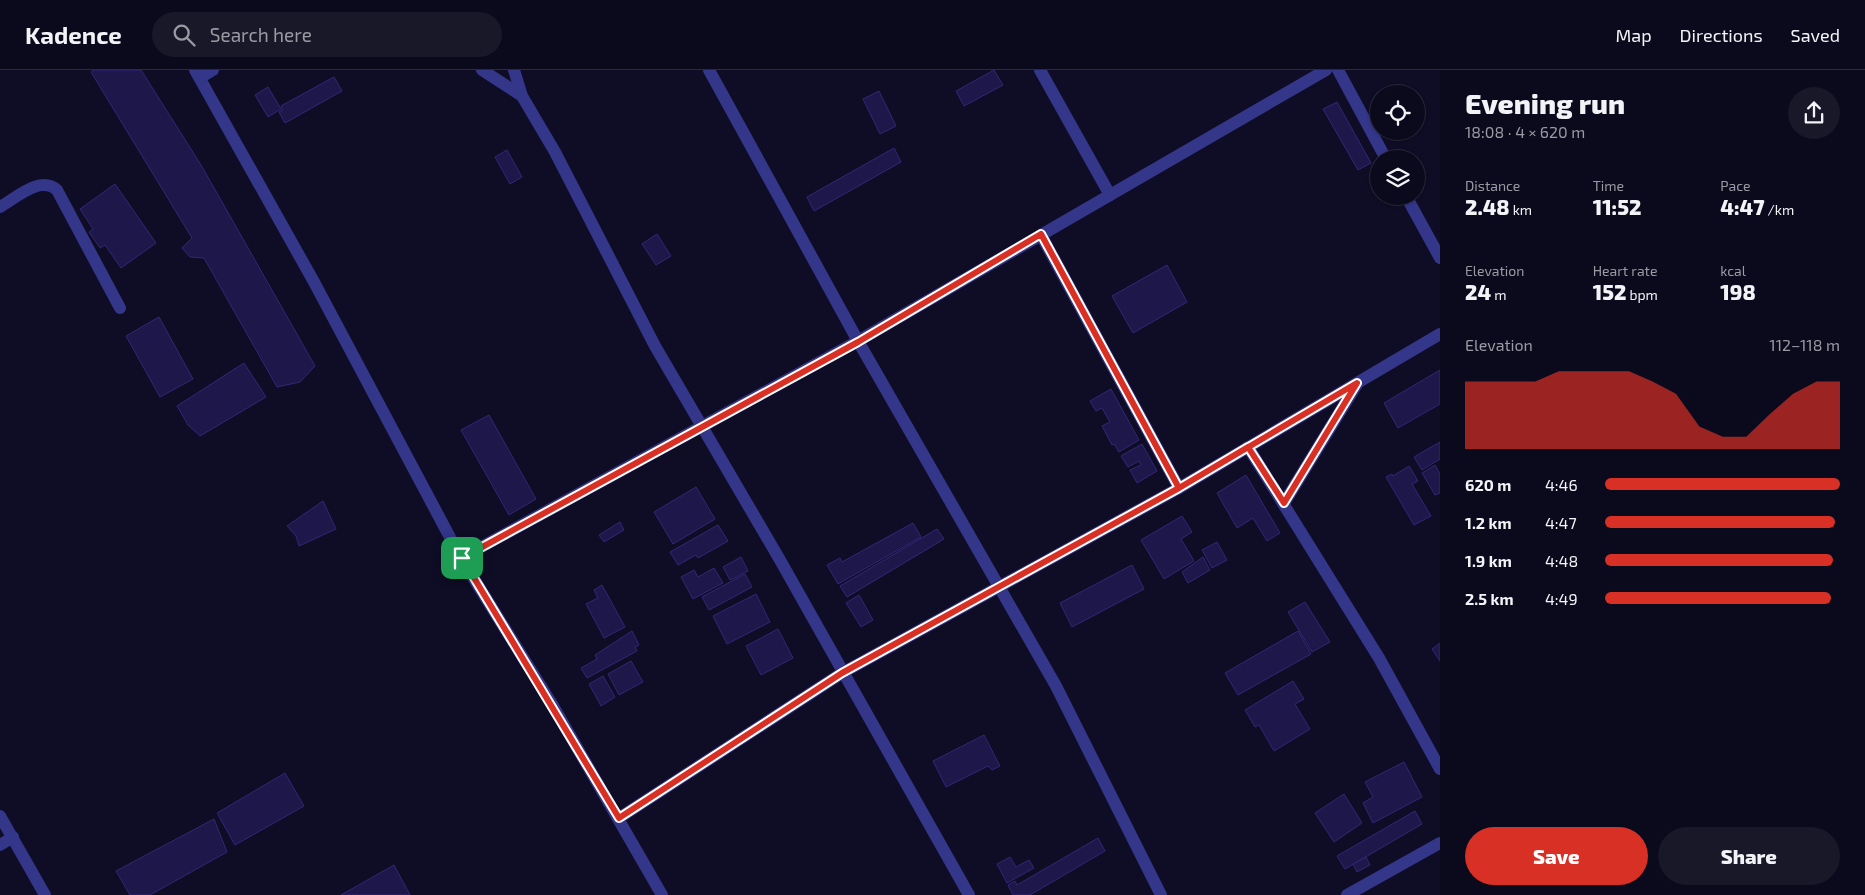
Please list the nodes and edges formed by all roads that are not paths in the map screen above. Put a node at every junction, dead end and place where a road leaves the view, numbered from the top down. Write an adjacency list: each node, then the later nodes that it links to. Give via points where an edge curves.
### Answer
1 (213, 70): 8 (street)
2 (482, 70): 9 (street)
3 (514, 70): 9 (street)
4 (709, 70): 18 (street)
5 (1040, 70): 11 (street)
6 (1326, 70): 11 (street)
7 (1338, 70): 10 (street)
8 (197, 74): 24 (street, via 314,282)
9 (522, 96): 20 (street, via 555,152)
10 (1381, 150)
11 (1110, 195): 14 (street)
12 (1411, 205): 15 (street)
13 (0, 207): 16 (street, via 42,184 57,190)
14 (1041, 234): 18 (street); 22 (street)
15 (1440, 258)
16 (120, 308)
17 (1440, 334): 19 (street)
18 (858, 342): 20 (street); 25 (street)
19 (1357, 383): 21 (street); 23 (street)
20 (700, 427): 24 (street); 26 (street, via 780,560)
21 (1248, 447): 22 (street); 23 (street)
22 (1179, 488): 25 (street)
23 (1284, 503): 27 (street, via 1379,658)
24 (462, 558): 29 (street)
25 (1001, 587): 26 (street); 36 (street, via 1056,686)
26 (842, 673): 29 (street); 35 (street)
27 (1440, 769)
28 (0, 816): 30 (street)
29 (619, 818): 34 (street)
30 (12, 837): 32 (street); 33 (street)
31 (1440, 842): 37 (street)
32 (0, 845)
33 (45, 895)
34 (662, 895)
35 (969, 895)
36 (1161, 895)
37 (1347, 895)

